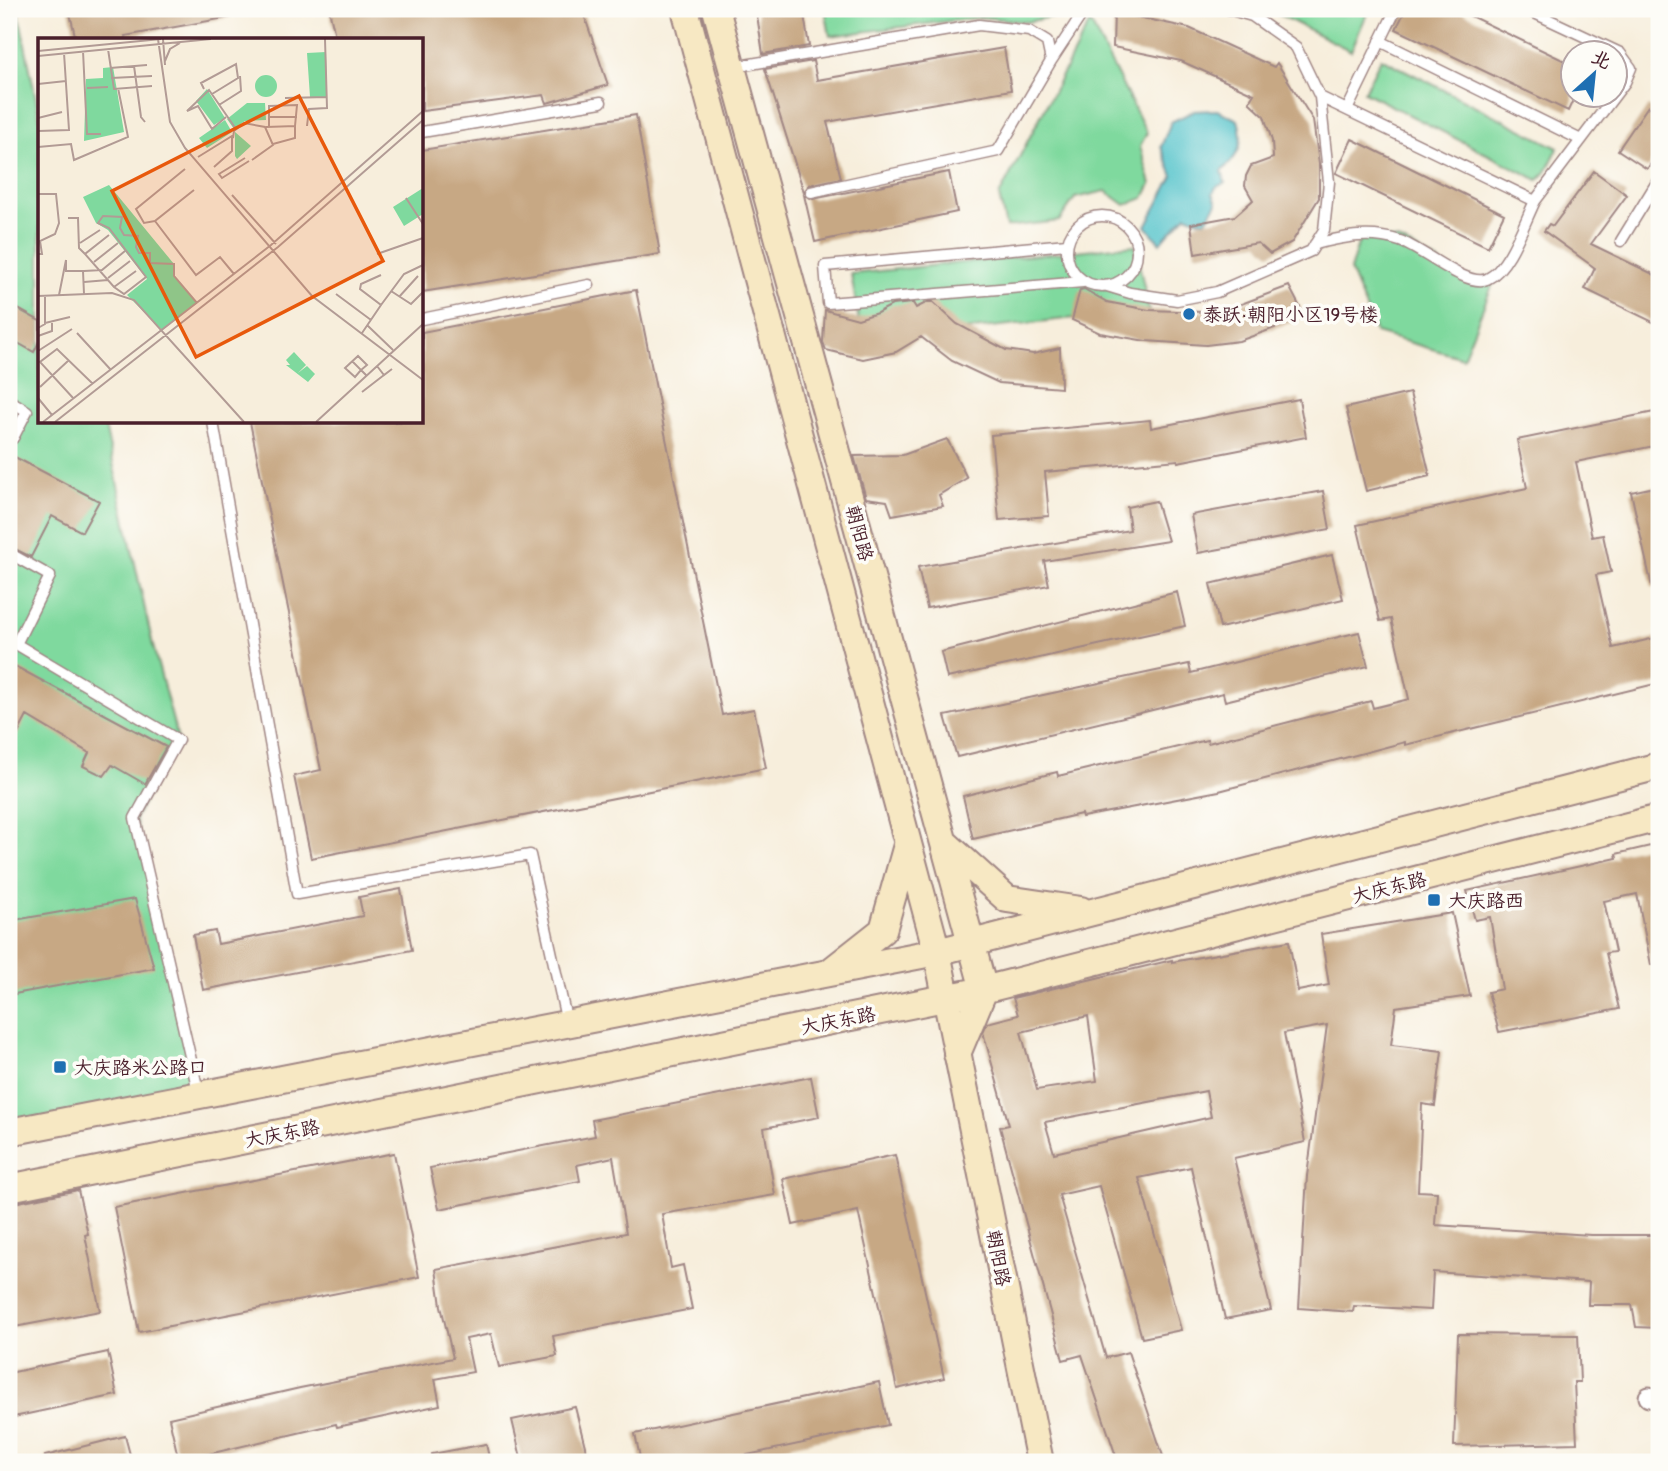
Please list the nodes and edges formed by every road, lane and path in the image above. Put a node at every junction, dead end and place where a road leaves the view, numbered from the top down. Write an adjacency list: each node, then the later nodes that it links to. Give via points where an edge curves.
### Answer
1 (685, 9): 32 (main road, 朝阳路)
2 (716, 9): 9 (main road, 朝阳路)
3 (1104, 9): 8 (lane, via 1082,14)
4 (1228, 9): 10 (lane, via 1252,16 1296,47)
5 (1396, 9): 7 (lane)
6 (1526, 9): 14 (lane, via 1620,53 1631,68)
7 (1380, 41): 12 (lane); 14 (lane)
8 (1051, 61): 9 (lane, via 1047,42 1029,31 979,25); 16 (lane, via 998,151)
9 (732, 67): 33 (main road, 朝阳路)
10 (1320, 96): 12 (lane); 20 (lane, via 1329,182 1324,229)
11 (601, 102): 13 (lane)
12 (1348, 110): 17 (lane)
13 (424, 132)
14 (1581, 140): 17 (lane)
15 (1659, 179): 18 (lane)
16 (811, 192)
17 (1535, 201): 20 (lane, via 1505,264 1487,279 1473,281 1401,241 1361,234)
18 (1621, 241)
19 (1067, 244): 21 (lane, via 1070,267); 21 (lane, via 825,266 828,303); 23 (lane, via 1071,233 1089,218 1101,216 1123,223 1136,243 1137,255 1128,276)
20 (1315, 244): 23 (lane, via 1311,251 1217,292 1177,300)
21 (1083, 282): 23 (lane)
22 (589, 285): 24 (lane)
23 (1107, 286)
24 (424, 319)
25 (9, 400): 27 (lane, via 27,411)
26 (213, 424): 40 (lane, via 297,894 530,855)
27 (9, 438)
28 (9, 553): 29 (lane, via 50,576)
29 (12, 644): 42 (lane, via 178,740 135,818)
30 (1659, 766): 34 (main road)
31 (1659, 818): 38 (main road, 大庆东路)
32 (907, 844): 36 (main road, 朝阳路); 37 (main road, via 883,930)
33 (946, 844): 34 (main road, via 1007,899); 35 (main road, 朝阳路)
34 (1093, 912): 35 (main road)
35 (973, 943): 36 (main road); 38 (main road, 朝阳路)
36 (937, 952): 37 (main road); 39 (main road, 朝阳路)
37 (829, 973): 40 (main road)
38 (984, 990): 39 (main road, 大庆东路); 41 (main road)
39 (946, 998): 41 (main road, 朝阳路); 44 (main road, 大庆东路)
40 (567, 1024): 42 (main road)
41 (957, 1054): 45 (main road, 朝阳路)
42 (199, 1095): 43 (main road)
43 (9, 1132)
44 (9, 1188)
45 (1040, 1462)

